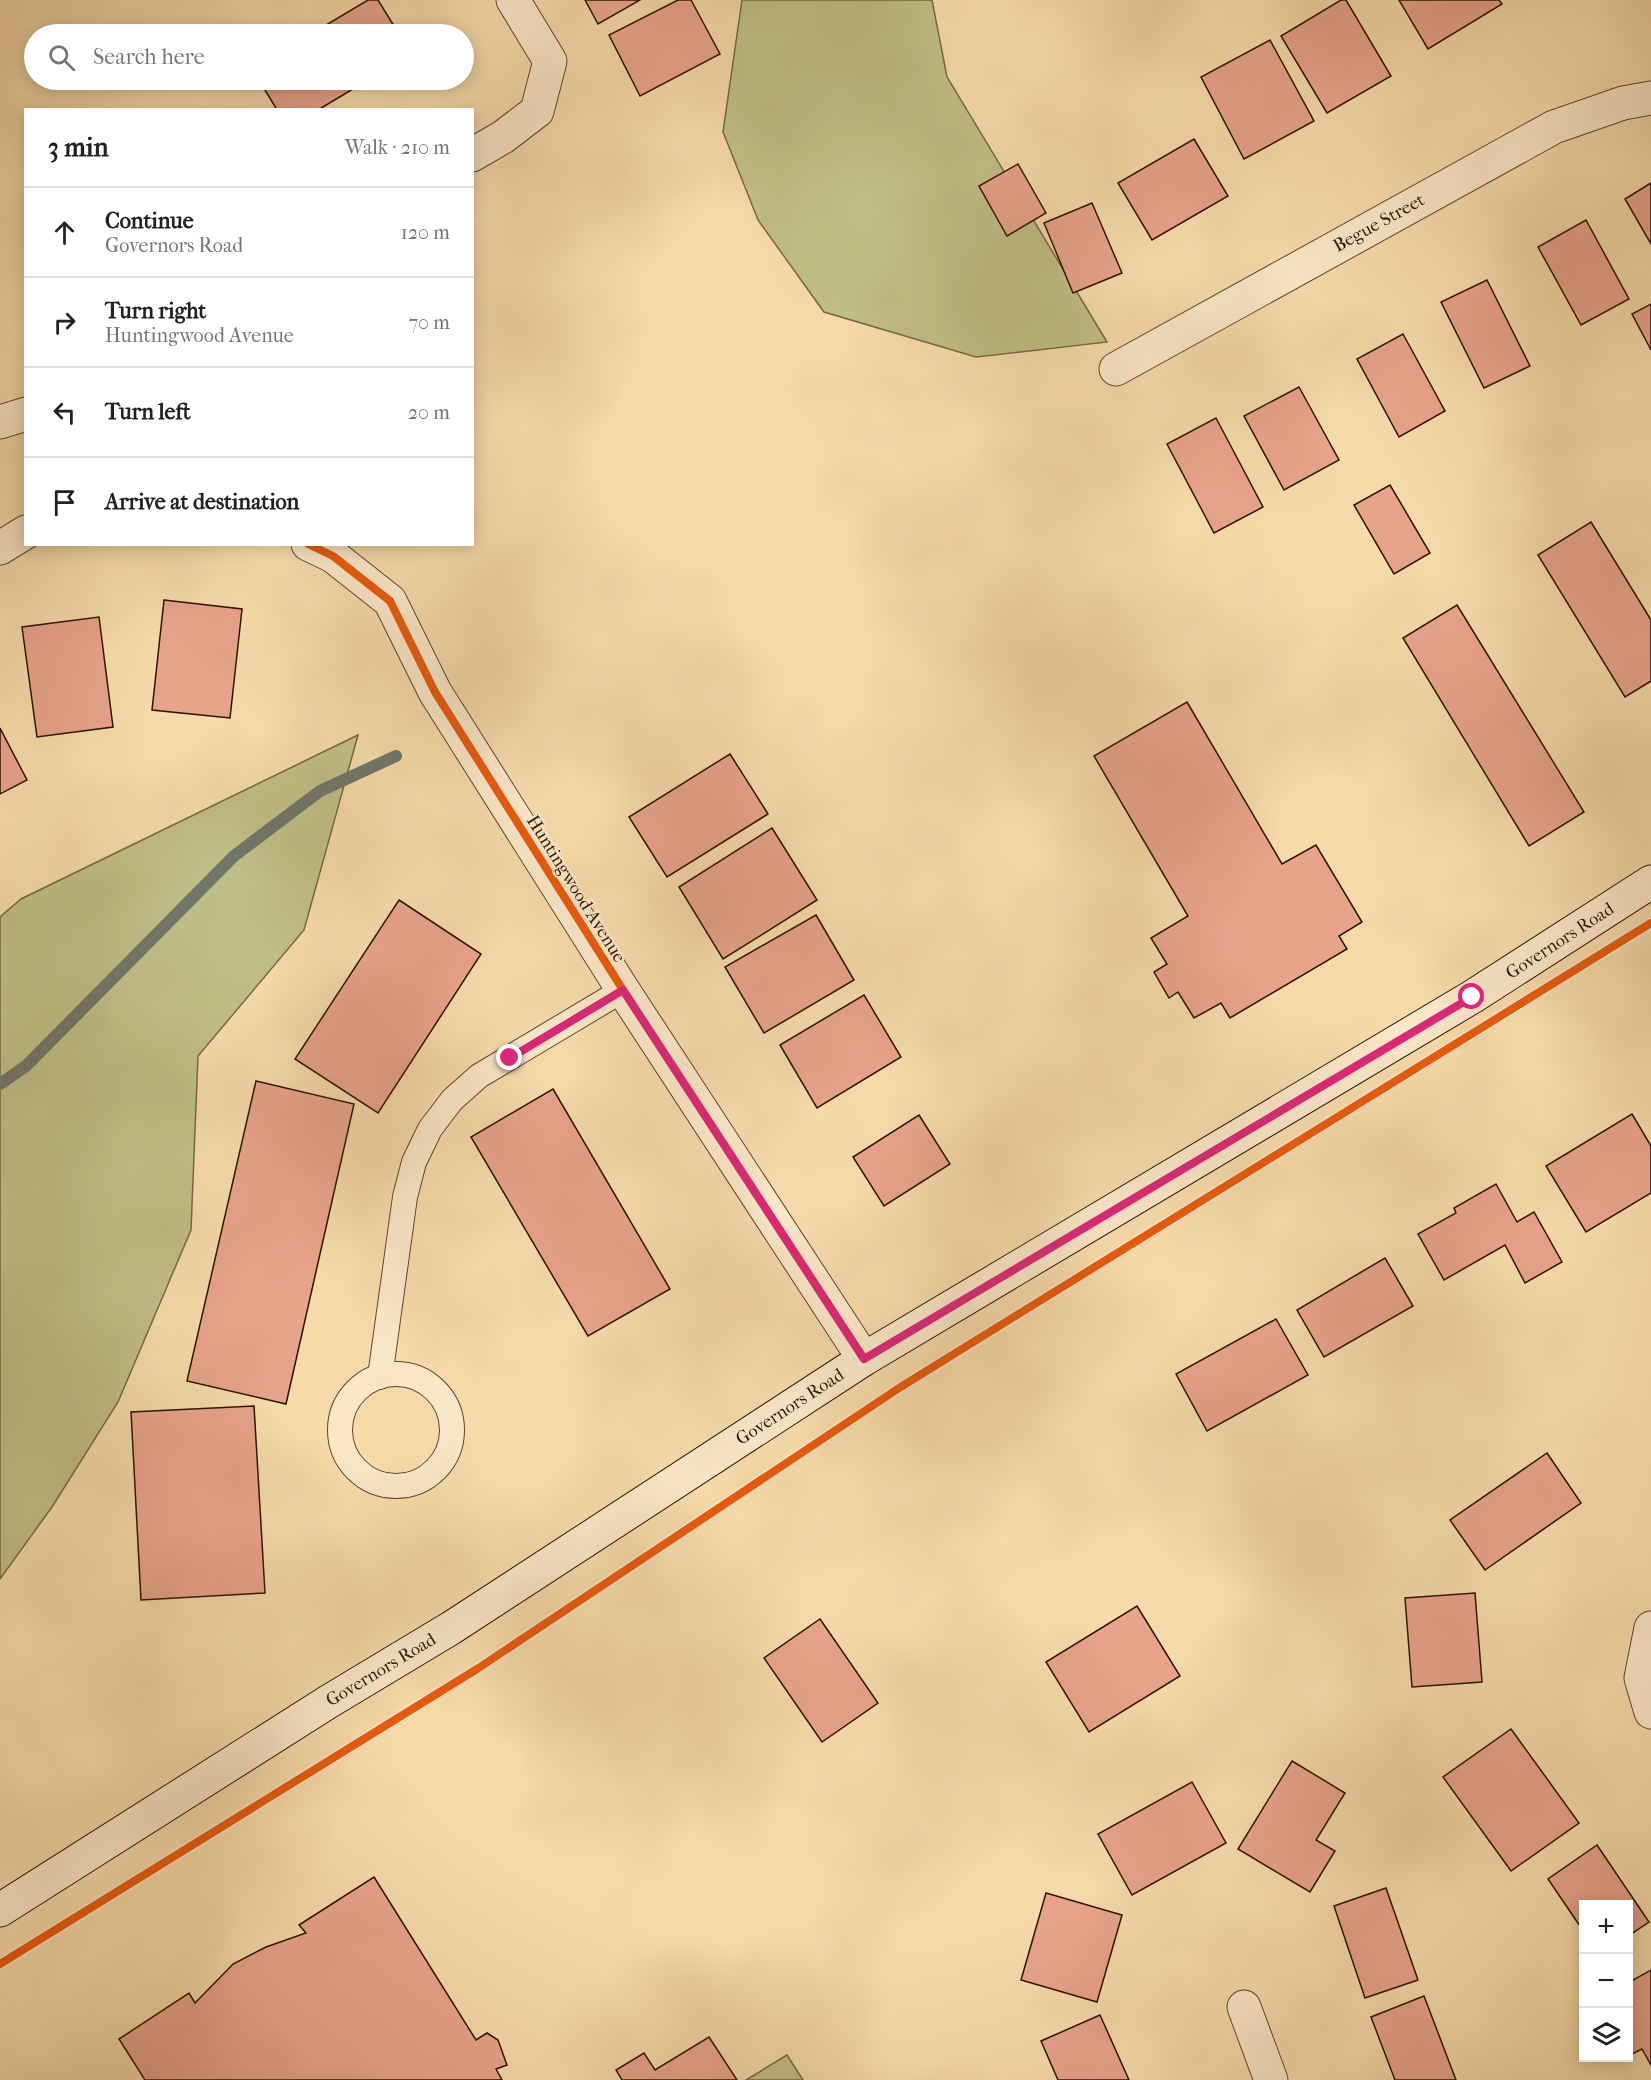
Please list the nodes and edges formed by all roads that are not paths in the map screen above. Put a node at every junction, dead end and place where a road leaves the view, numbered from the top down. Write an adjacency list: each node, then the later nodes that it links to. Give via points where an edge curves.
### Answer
1 (513, 0): 3 (street, via 550,61 537,111)
2 (1651, 98): 4 (street, Begue Street, via 1623,103 1554,127)
3 (474, 154)
4 (1116, 369)
5 (24, 415): 6 (street)
6 (0, 422)
7 (24, 533): 9 (street)
8 (312, 546): 11 (street, Huntingwood Avenue, via 333,556 390,601 435,692)
9 (0, 548)
10 (1651, 882): 12 (street, Governors Road, via 1472,997)
11 (623, 990): 12 (street, Huntingwood Avenue); 13 (lane, via 479,1076 452,1100 430,1129 414,1161 405,1197)
12 (864, 1359): 16 (street, Governors Road, via 451,1628)
13 (380, 1377): 13 (lane, via 357,1389 346,1403 341,1420 341,1446 355,1468 368,1479 384,1485 411,1485 440,1466 450,1441 449,1416 436,1393 423,1382 398,1374)
14 (1651, 1628): 15 (street, via 1641,1678)
15 (1651, 1712)
16 (0, 1910)
17 (1244, 2007): 18 (street)
18 (1271, 2080)

